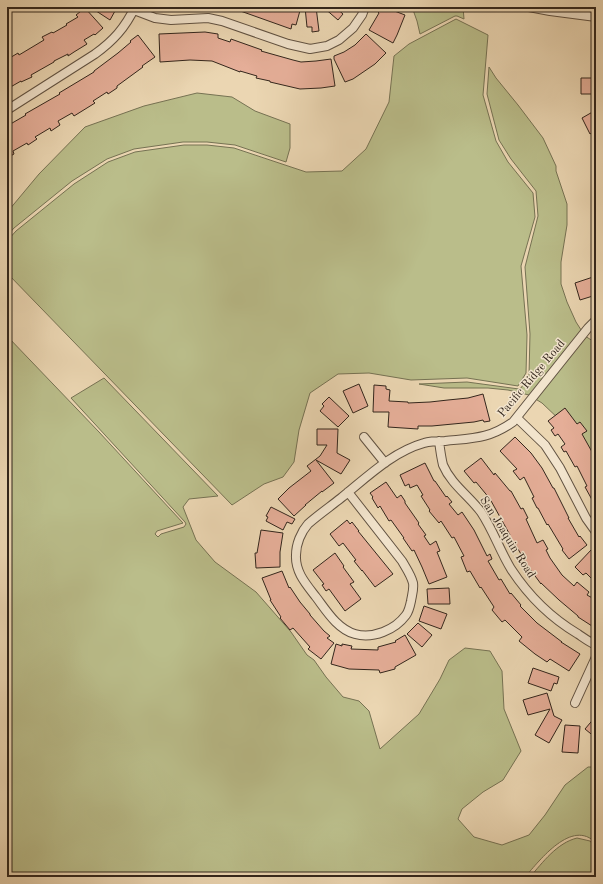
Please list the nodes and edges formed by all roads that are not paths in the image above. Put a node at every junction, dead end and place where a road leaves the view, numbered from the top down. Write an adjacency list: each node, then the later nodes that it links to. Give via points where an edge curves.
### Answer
1 (365, 7): 3 (street, via 353,28 339,40 327,46 310,49 222,21 208,18 161,19)
2 (535, 8): 4 (street)
3 (134, 9): 5 (street, via 130,18 108,44)
4 (596, 17)
5 (7, 110)
6 (596, 320): 7 (street, Pacific Ridge Road)
7 (517, 418): 9 (street, Pacific Ridge Road, via 506,427 487,436); 12 (street, via 545,445)
8 (364, 437): 10 (street)
9 (439, 441): 10 (street, Pacific Ridge Road, via 414,446); 13 (street, San Joaquin Road, via 444,465 450,477 482,513 510,568 522,584 538,603 567,628)
10 (385, 463): 11 (street, Pacific Ridge Road)
11 (348, 492): 11 (street, Pacific Ridge Road, via 402,561 413,584 410,607 406,615 398,624 378,634 355,634 335,621 301,578 296,565 302,532)
12 (596, 532)
13 (596, 645)
14 (596, 657): 15 (street)
15 (575, 702)

